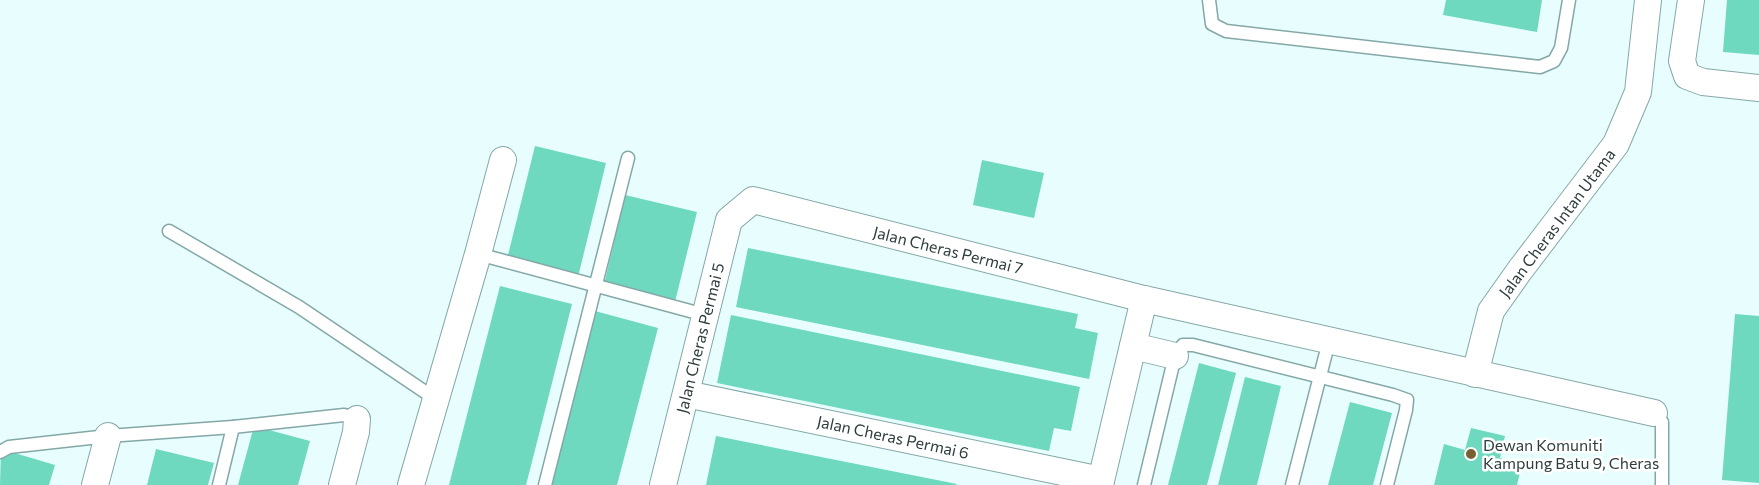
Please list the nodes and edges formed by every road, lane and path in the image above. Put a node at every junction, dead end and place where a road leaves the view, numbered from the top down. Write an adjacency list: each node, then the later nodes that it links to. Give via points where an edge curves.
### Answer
1 (1209, 0): 2 (lane, via 1212,24 1226,31 1540,67 1554,61 1561,48)
2 (1569, 0)
3 (1648, 0): 17 (street, Jalan Cheras Intan Utama, via 1638,92 1616,144 1491,311)
4 (1690, 0): 5 (street, via 1682,61 1686,76 1703,82)
5 (1759, 88)
6 (628, 158): 11 (lane)
7 (503, 160): 10 (street)
8 (753, 200): 12 (street, Jalan Cheras Permai 7); 13 (street, Jalan Cheras Permai 5, via 729,220)
9 (169, 231): 20 (lane, via 299,307)
10 (478, 254): 11 (lane); 20 (street)
11 (596, 285): 13 (lane); 31 (lane)
12 (1144, 299): 14 (street, Jalan Cheras Permai 7); 15 (street)
13 (705, 315): 19 (street, Jalan Cheras Permai 5)
14 (1329, 341): 17 (street, Jalan Cheras Permai 7); 18 (lane)
15 (1133, 346): 16 (street); 26 (street)
16 (1175, 356): 18 (lane, via 1183,345 1193,345); 33 (lane)
17 (1475, 374): 21 (street, Jalan Cheras Permai 7)
18 (1320, 377): 34 (lane); 35 (lane, via 1407,400)
19 (686, 394): 26 (street, Jalan Cheras Permai 6); 32 (street, Jalan Cheras Permai 5)
20 (437, 400): 30 (street)
21 (1654, 413): 36 (lane, via 1662,422)
22 (357, 419): 23 (lane, via 344,415); 29 (street)
23 (233, 427): 24 (lane); 28 (lane)
24 (108, 436): 25 (lane, via 9,447); 27 (street)
25 (0, 452)
26 (1101, 483)
27 (95, 485)
28 (219, 485)
29 (342, 485)
30 (411, 485)
31 (545, 485)
32 (663, 485)
33 (1144, 485)
34 (1292, 485)
35 (1387, 485)
36 (1662, 485)

